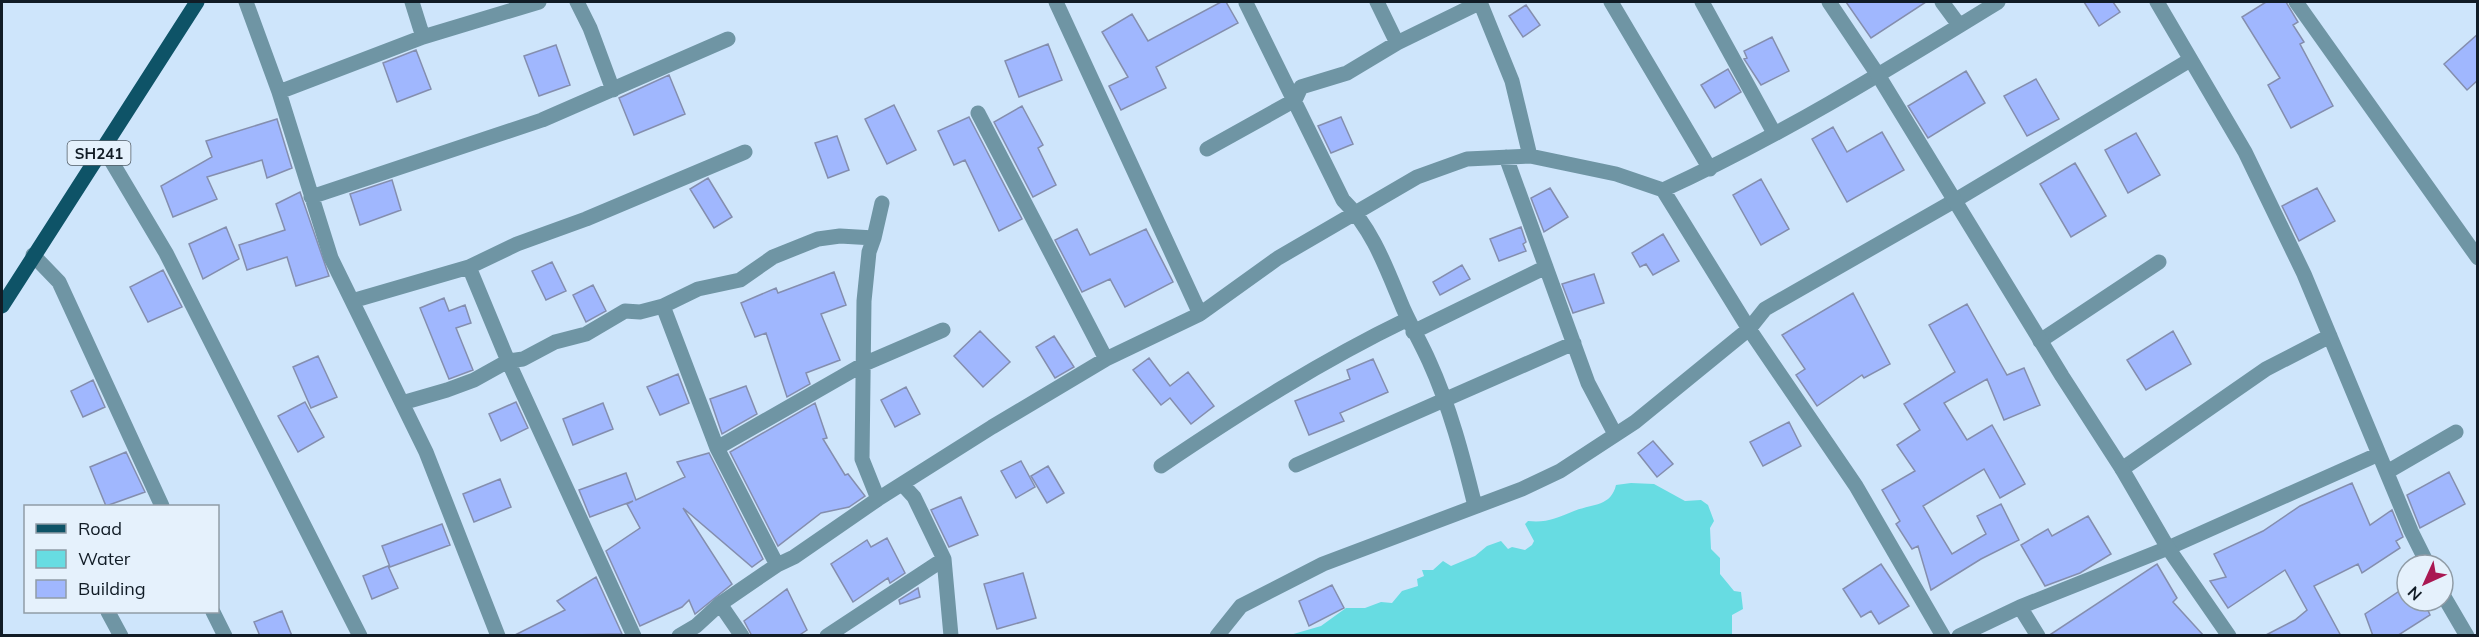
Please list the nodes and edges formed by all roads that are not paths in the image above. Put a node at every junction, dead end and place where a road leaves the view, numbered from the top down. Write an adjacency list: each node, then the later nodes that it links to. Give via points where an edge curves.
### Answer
1 (198, 2): 28 (main road, SH241)
2 (246, 2): 24 (street)
3 (412, 2): 18 (street)
4 (539, 2): 18 (street)
5 (577, 2): 23 (street)
6 (1056, 2): 48 (street)
7 (1377, 2): 20 (street)
8 (1480, 2): 20 (street); 31 (street, via 1512,81)
9 (1611, 2): 33 (street)
10 (1702, 2): 27 (street)
11 (1829, 2): 22 (street)
12 (1942, 2): 17 (street)
13 (1998, 2): 17 (street)
14 (2157, 2): 21 (street)
15 (2296, 2): 41 (street)
16 (1246, 3): 25 (street)
17 (1959, 25): 22 (street)
18 (423, 37): 24 (street)
19 (728, 39): 23 (street)
20 (1397, 43): 25 (street, via 1347,73 1301,87)
21 (2190, 60): 36 (street); 52 (street, via 2245,153)
22 (1878, 75): 27 (street); 36 (street)
23 (614, 90): 35 (street, via 472,145)
24 (279, 92): 35 (street)
25 (1295, 100): 29 (street); 38 (street, via 1343,200)
26 (978, 113): 55 (street)
27 (1774, 133): 33 (street)
28 (103, 147): 40 (main road, SH241); 84 (street, via 166,253)
29 (1207, 149)
30 (746, 152): 43 (street)
31 (1530, 156): 32 (street); 34 (street, via 1616,174)
32 (1506, 157): 38 (street, via 1457,162 1417,177); 44 (street)
33 (1710, 169): 34 (street)
34 (1663, 190): 50 (street)
35 (311, 197): 45 (street, via 331,258)
36 (1954, 201): 50 (street, via 1765,309); 53 (street)
37 (882, 203): 39 (street)
38 (1355, 212): 48 (street, via 1278,258); 49 (street, via 1376,245)
39 (874, 238): 47 (street, via 818,238 773,257 740,279 698,288); 57 (street, via 868,252 864,301)
40 (33, 255): 46 (main road, SH241); 70 (street, via 59,282)
41 (2478, 258)
42 (2159, 262): 53 (street)
43 (469, 267): 45 (street); 56 (street)
44 (1546, 267): 49 (street); 54 (street)
45 (352, 301): 59 (street)
46 (2, 306)
47 (663, 306): 56 (street, via 625,311 586,334 555,342 523,359); 62 (street)
48 (1200, 314): 55 (street)
49 (1410, 325): 58 (street); 65 (street, via 1357,343 1282,386)
50 (1749, 329): 61 (street); 91 (street, via 1856,486)
51 (943, 330): 57 (street)
52 (2330, 336): 63 (street); 66 (street, via 2266,369)
53 (2040, 341): 66 (street)
54 (1574, 343): 58 (street); 61 (street, via 1588,383)
55 (1106, 359): 68 (street)
56 (508, 361): 59 (street, via 474,380); 86 (street)
57 (864, 364): 62 (street); 69 (street, via 861,459)
58 (1444, 401): 64 (street); 71 (street)
59 (402, 403): 85 (street, via 426,452)
60 (2456, 432): 67 (street)
61 (1615, 434): 71 (street, via 1560,471)
62 (717, 448): 75 (street)
63 (2379, 454): 67 (street); 72 (street)
64 (1296, 465)
65 (1161, 466)
66 (2122, 469): 72 (street)
67 (2387, 472): 73 (street)
68 (903, 485): 69 (street); 74 (street, via 914,497)
69 (878, 499): 75 (street)
70 (161, 505)
71 (1475, 506): 90 (street, via 1295,578 1241,606)
72 (2168, 548): 77 (street); 94 (street)
73 (2423, 553)
74 (944, 559): 81 (street); 89 (street)
75 (777, 565): 76 (street)
76 (720, 604): 87 (street); 88 (street)
77 (2020, 607): 92 (street); 93 (street)
78 (109, 613): 82 (street)
79 (214, 613): 83 (street)
80 (2454, 613): 95 (street)
81 (834, 634)
82 (121, 636)
83 (225, 636)
84 (360, 636)
85 (498, 636)
86 (634, 636)
87 (679, 636)
88 (742, 636)
89 (951, 636)
90 (1217, 636)
91 (1943, 636)
92 (1959, 636)
93 (2038, 636)
94 (2229, 636)
95 (2467, 636)

